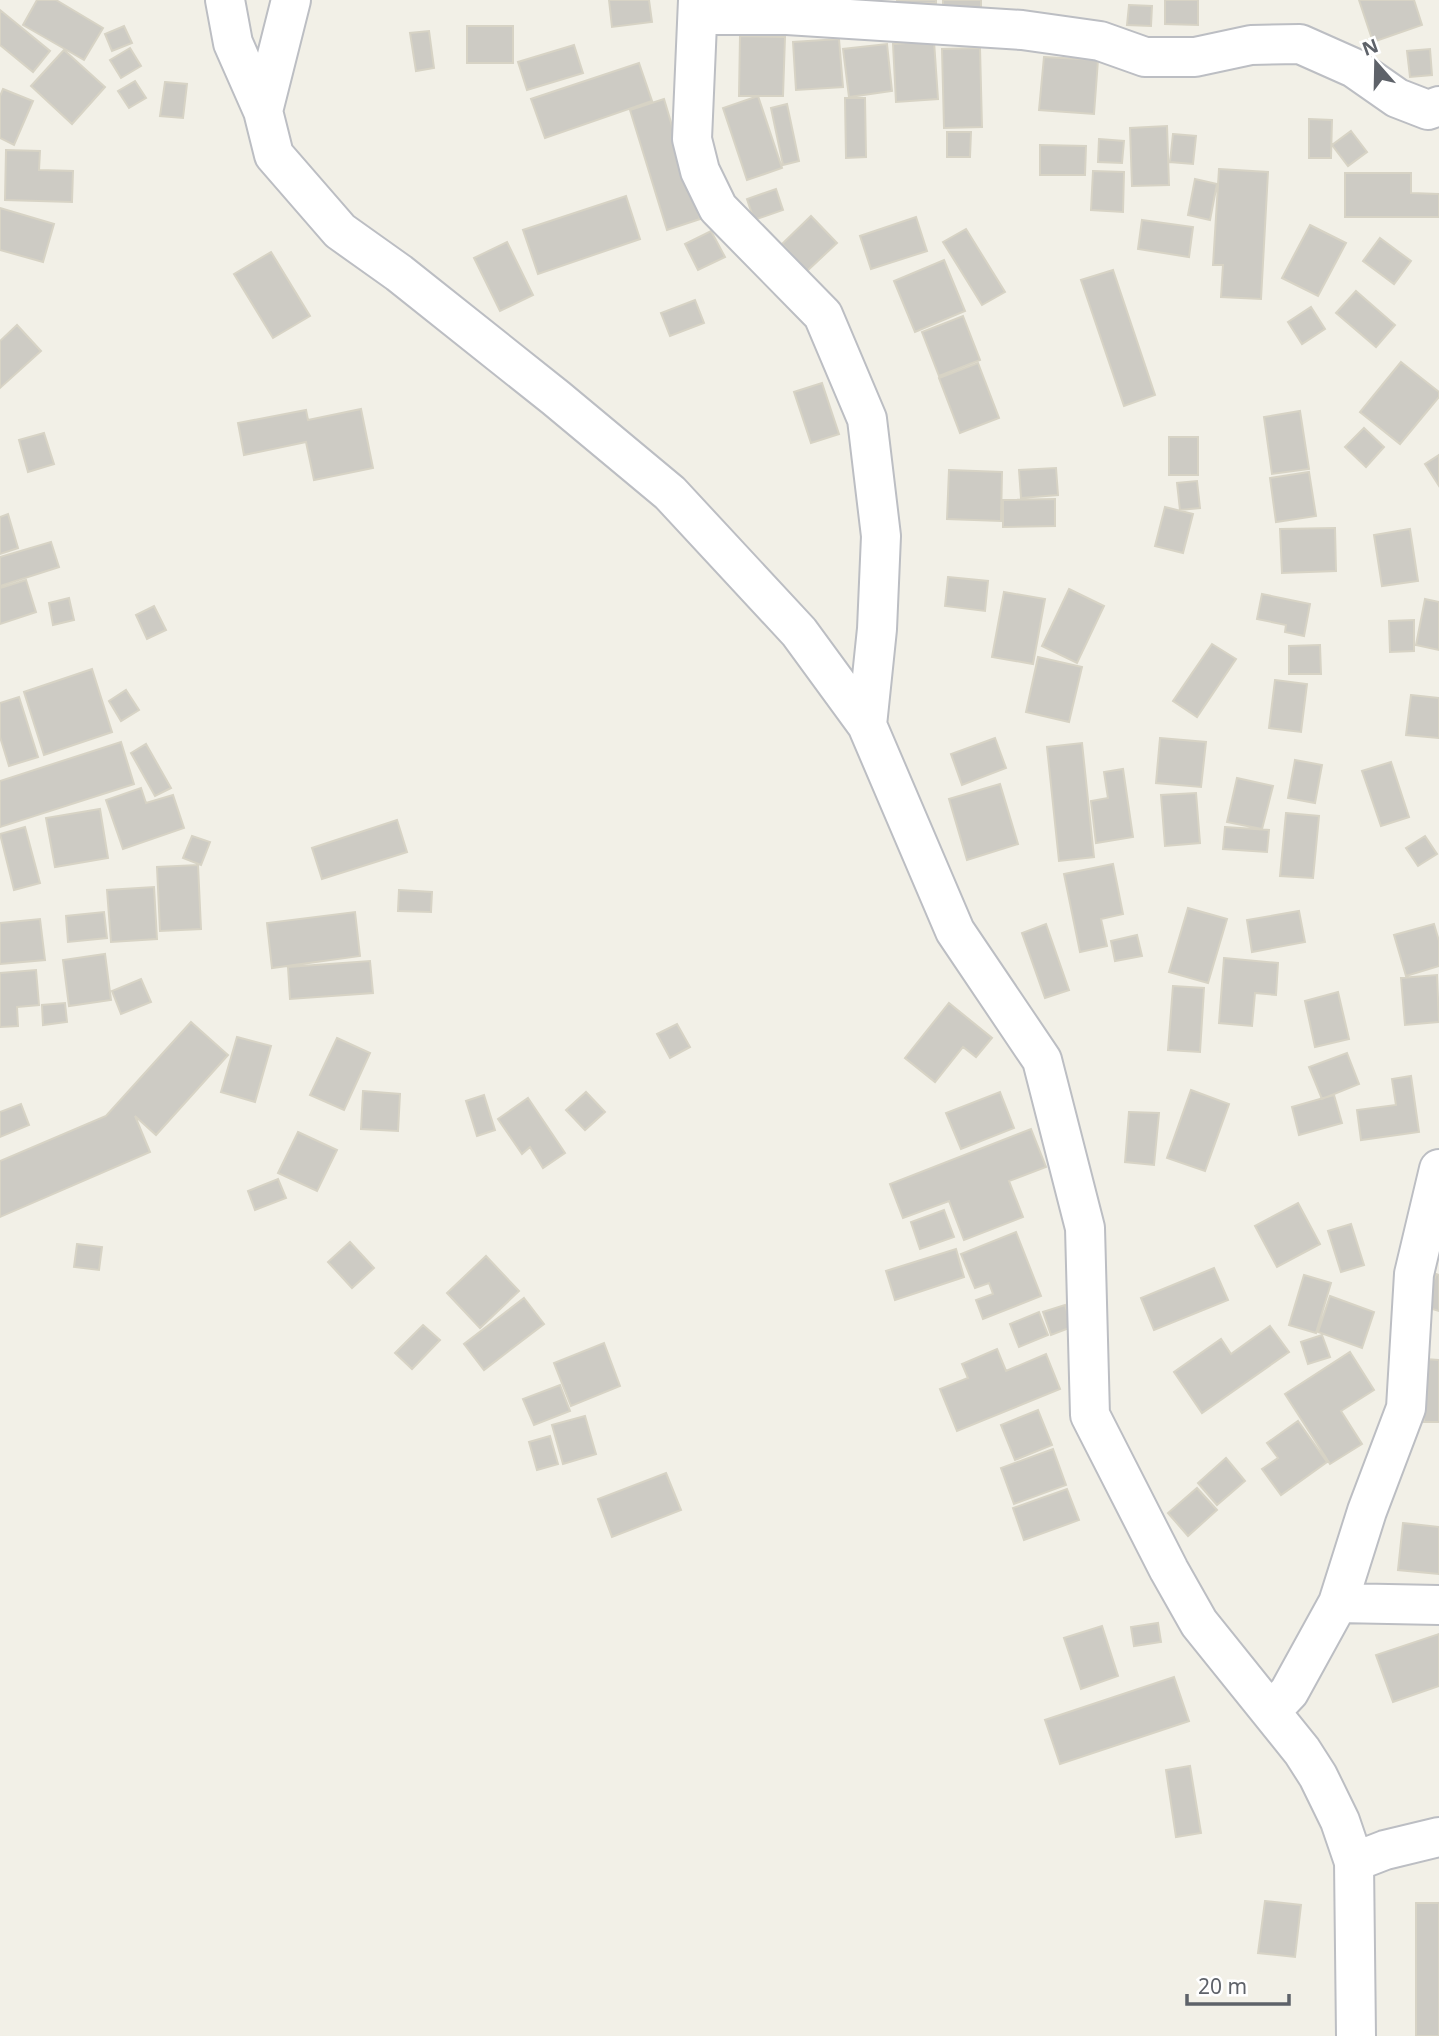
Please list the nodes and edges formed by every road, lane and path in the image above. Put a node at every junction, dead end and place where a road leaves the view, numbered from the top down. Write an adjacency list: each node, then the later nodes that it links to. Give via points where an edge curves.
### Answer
1 (225, 0): 4 (street, via 233,43)
2 (291, 0): 4 (street)
3 (698, 8): 5 (street, via 1023,30 1100,41 1145,57 1195,57 1251,45 1300,44 1354,68 1397,97); 6 (street, via 692,139 700,171 718,208 823,315 867,419 881,536)
4 (263, 111): 6 (street, via 274,155 340,231 399,273 670,493 799,632)
5 (1435, 115)
6 (867, 725): 10 (street, via 955,931 1042,1059 1085,1228 1090,1415 1199,1623)
7 (1439, 1169): 8 (street, via 1414,1274 1406,1409)
8 (1338, 1603): 9 (street); 10 (street, via 1289,1692)
9 (1439, 1605)
10 (1271, 1711): 12 (street, via 1318,1776)
11 (1439, 1837): 12 (street)
12 (1354, 1862): 13 (street)
13 (1356, 2036)

